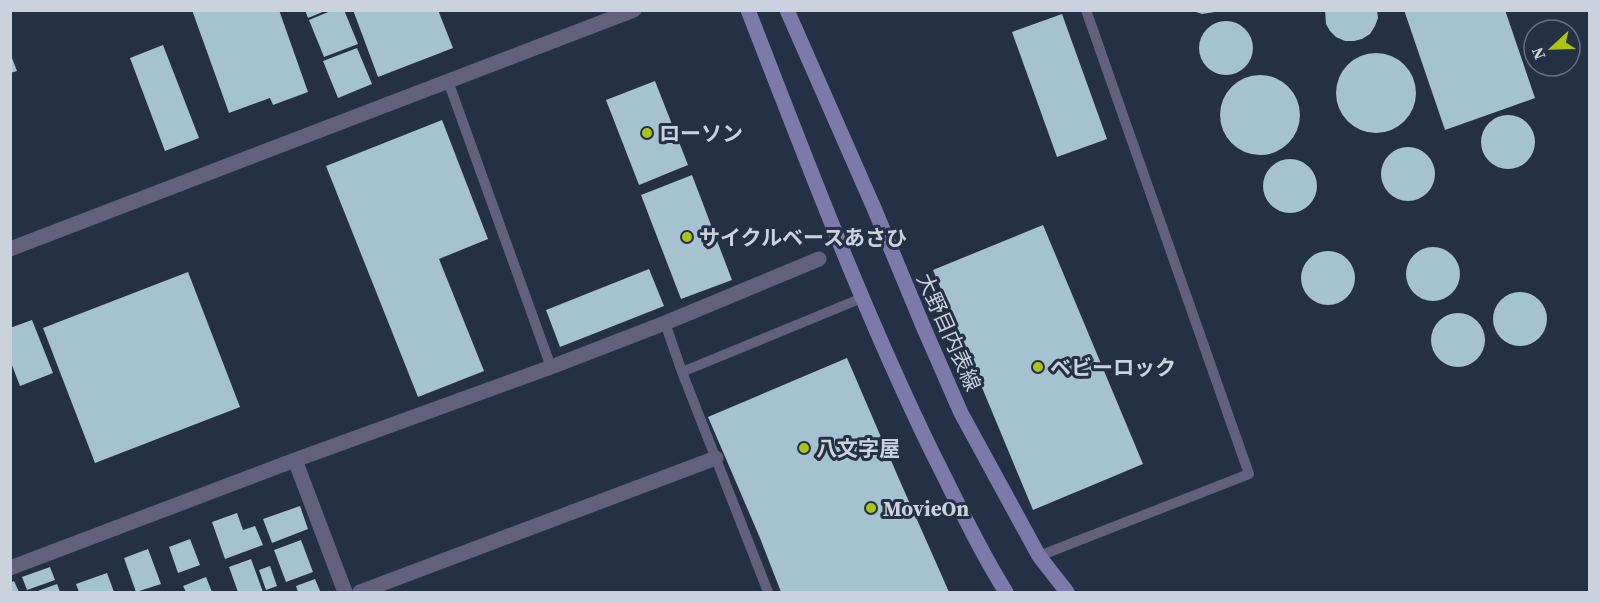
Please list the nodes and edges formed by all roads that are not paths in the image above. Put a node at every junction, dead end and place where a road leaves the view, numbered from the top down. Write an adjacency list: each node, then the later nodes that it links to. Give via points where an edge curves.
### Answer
1 (634, 10): 5 (street)
2 (748, 10): 8 (main road)
3 (787, 10): 14 (main road, 大野目内表線, via 922,326 962,412)
4 (1086, 10): 14 (lane, via 1249,474)
5 (448, 81): 6 (street); 10 (lane)
6 (10, 249)
7 (819, 259): 9 (street)
8 (862, 298): 11 (lane); 19 (main road, via 943,474)
9 (665, 323): 10 (street); 11 (lane)
10 (552, 367): 13 (street)
11 (682, 372): 12 (lane)
12 (716, 458): 17 (street); 18 (lane)
13 (295, 460): 15 (street); 16 (street)
14 (1039, 556): 20 (main road, 大野目内表線)
15 (10, 568)
16 (345, 592)
17 (360, 592)
18 (768, 592)
19 (1006, 592)
20 (1067, 592)

